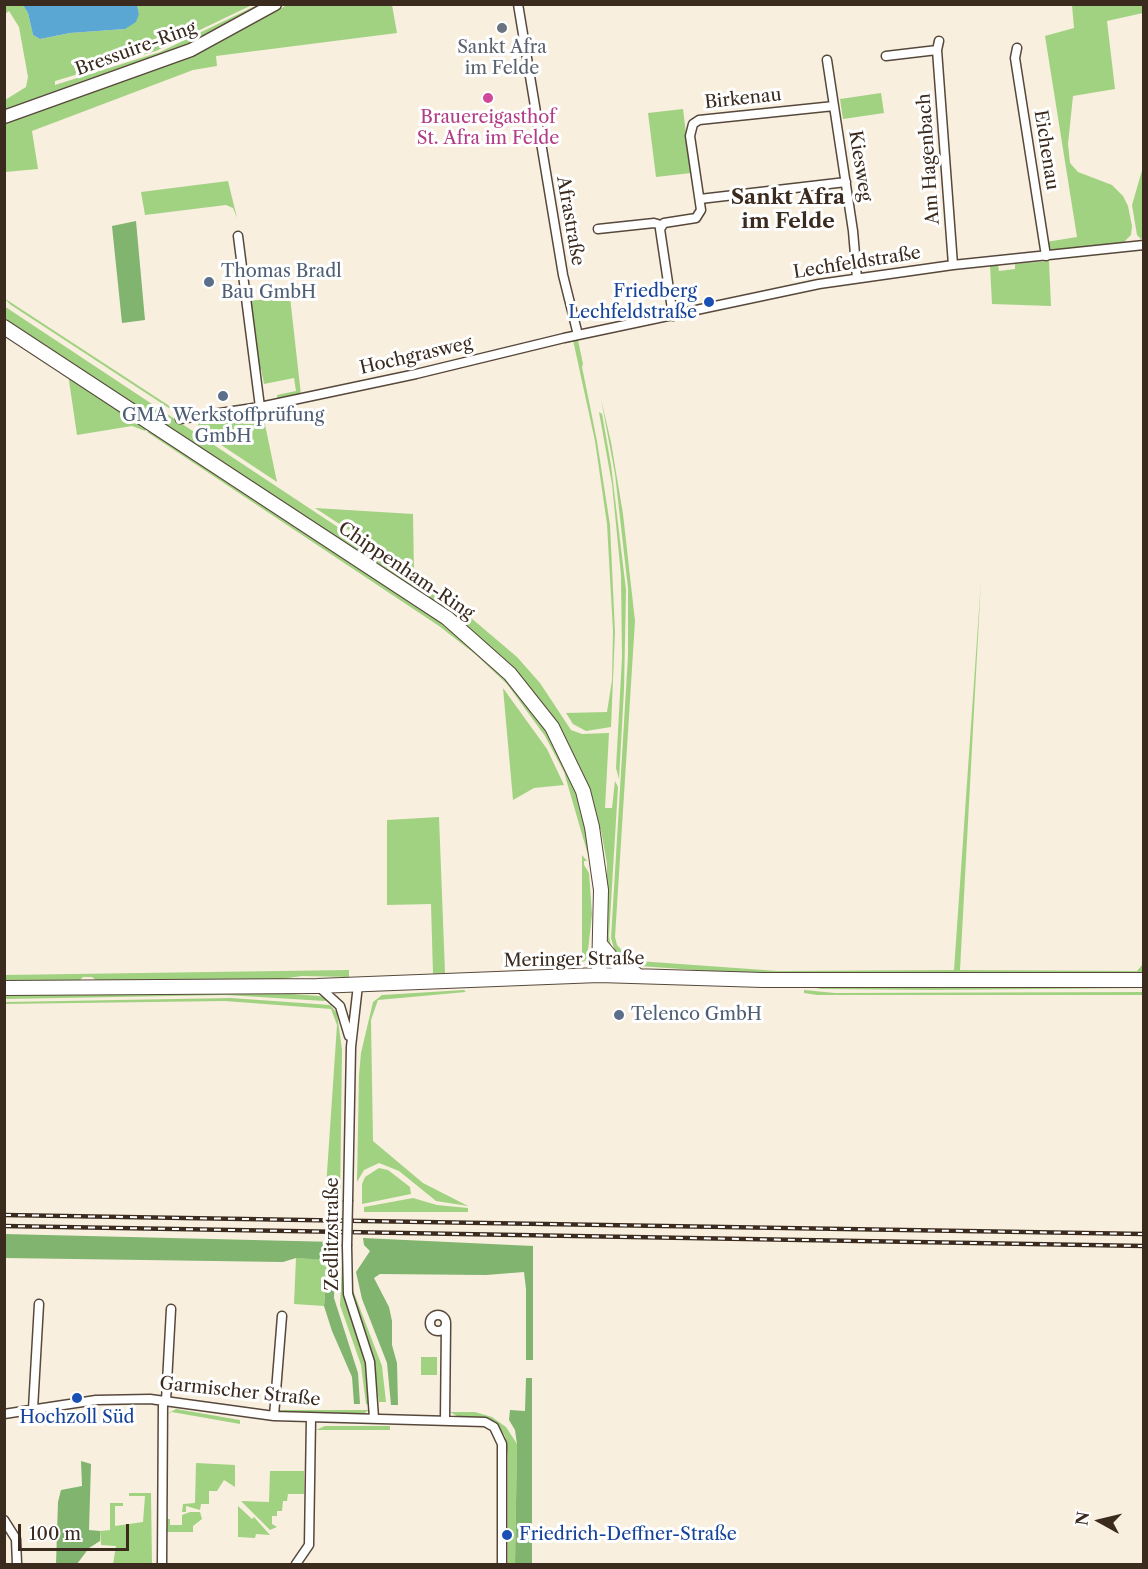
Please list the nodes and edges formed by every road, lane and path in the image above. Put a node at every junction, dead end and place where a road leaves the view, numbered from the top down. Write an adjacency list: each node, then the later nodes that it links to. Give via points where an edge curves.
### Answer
1 (275, 4): 7 (main road, Bressuire-Ring, via 191,50)
2 (518, 4): 19 (street, Afrastraße, via 562,275)
3 (1017, 48): 14 (street, Eichenau, via 1015,58)
4 (886, 56): 15 (street, Am Hagenbach, via 938,45)
5 (827, 60): 6 (street, Kiesweg)
6 (834, 106): 8 (street, Kiesweg); 9 (street, Birkenau, via 696,121 690,129)
7 (4, 117)
8 (846, 182): 9 (street); 16 (street, Kiesweg)
9 (700, 199): 10 (street, via 701,210 696,218)
10 (661, 225): 11 (street); 17 (street)
11 (598, 229)
12 (238, 236): 20 (street)
13 (1143, 245): 14 (street, Lechfeldstraße)
14 (1046, 256): 15 (street, Lechfeldstraße)
15 (953, 265): 16 (street, Lechfeldstraße)
16 (857, 278): 17 (street, Lechfeldstraße)
17 (673, 316): 19 (street, Lechfeldstraße)
18 (4, 327): 22 (main road, Chippenham-Ring, via 447,618 510,674 552,727 583,791 598,861)
19 (578, 335): 20 (street, Hochgrasweg)
20 (260, 407): 21 (street, Hochgrasweg)
21 (180, 419)
22 (600, 944): 23 (main road, Chippenham-Ring); 24 (main road, via 615,962)
23 (598, 975): 24 (main road, Meringer Straße); 26 (main road, Meringer Straße)
24 (640, 976): 25 (main road, Meringer Straße, via 798,981)
25 (1143, 980)
26 (358, 985): 27 (main road, Meringer Straße); 29 (street, Zedlitzstraße)
27 (317, 986): 28 (main road, Meringer Straße); 29 (street, Zedlitzstraße, via 340,1006)
28 (4, 988)
29 (351, 1047): 39 (street, Zedlitzstraße, bridge, via 348,1294 370,1362)
30 (39, 1304): 35 (street)
31 (171, 1309): 34 (street)
32 (282, 1316): 37 (street)
33 (446, 1324): 40 (street)
34 (165, 1401): 35 (street, Garmischer Straße, via 96,1401); 37 (street, Garmischer Straße); 43 (street)
35 (33, 1409): 36 (street, Garmischer Straße)
36 (4, 1414)
37 (274, 1416): 38 (street, Garmischer Straße)
38 (311, 1418): 39 (street, Garmischer Straße); 44 (street, via 309,1545)
39 (374, 1418): 40 (street, Garmischer Straße)
40 (445, 1420): 45 (street, Garmischer Straße, via 474,1420 494,1427 502,1444)
41 (4, 1520): 42 (street, via 16,1539)
42 (17, 1564)
43 (162, 1564)
44 (296, 1564)
45 (502, 1564)

